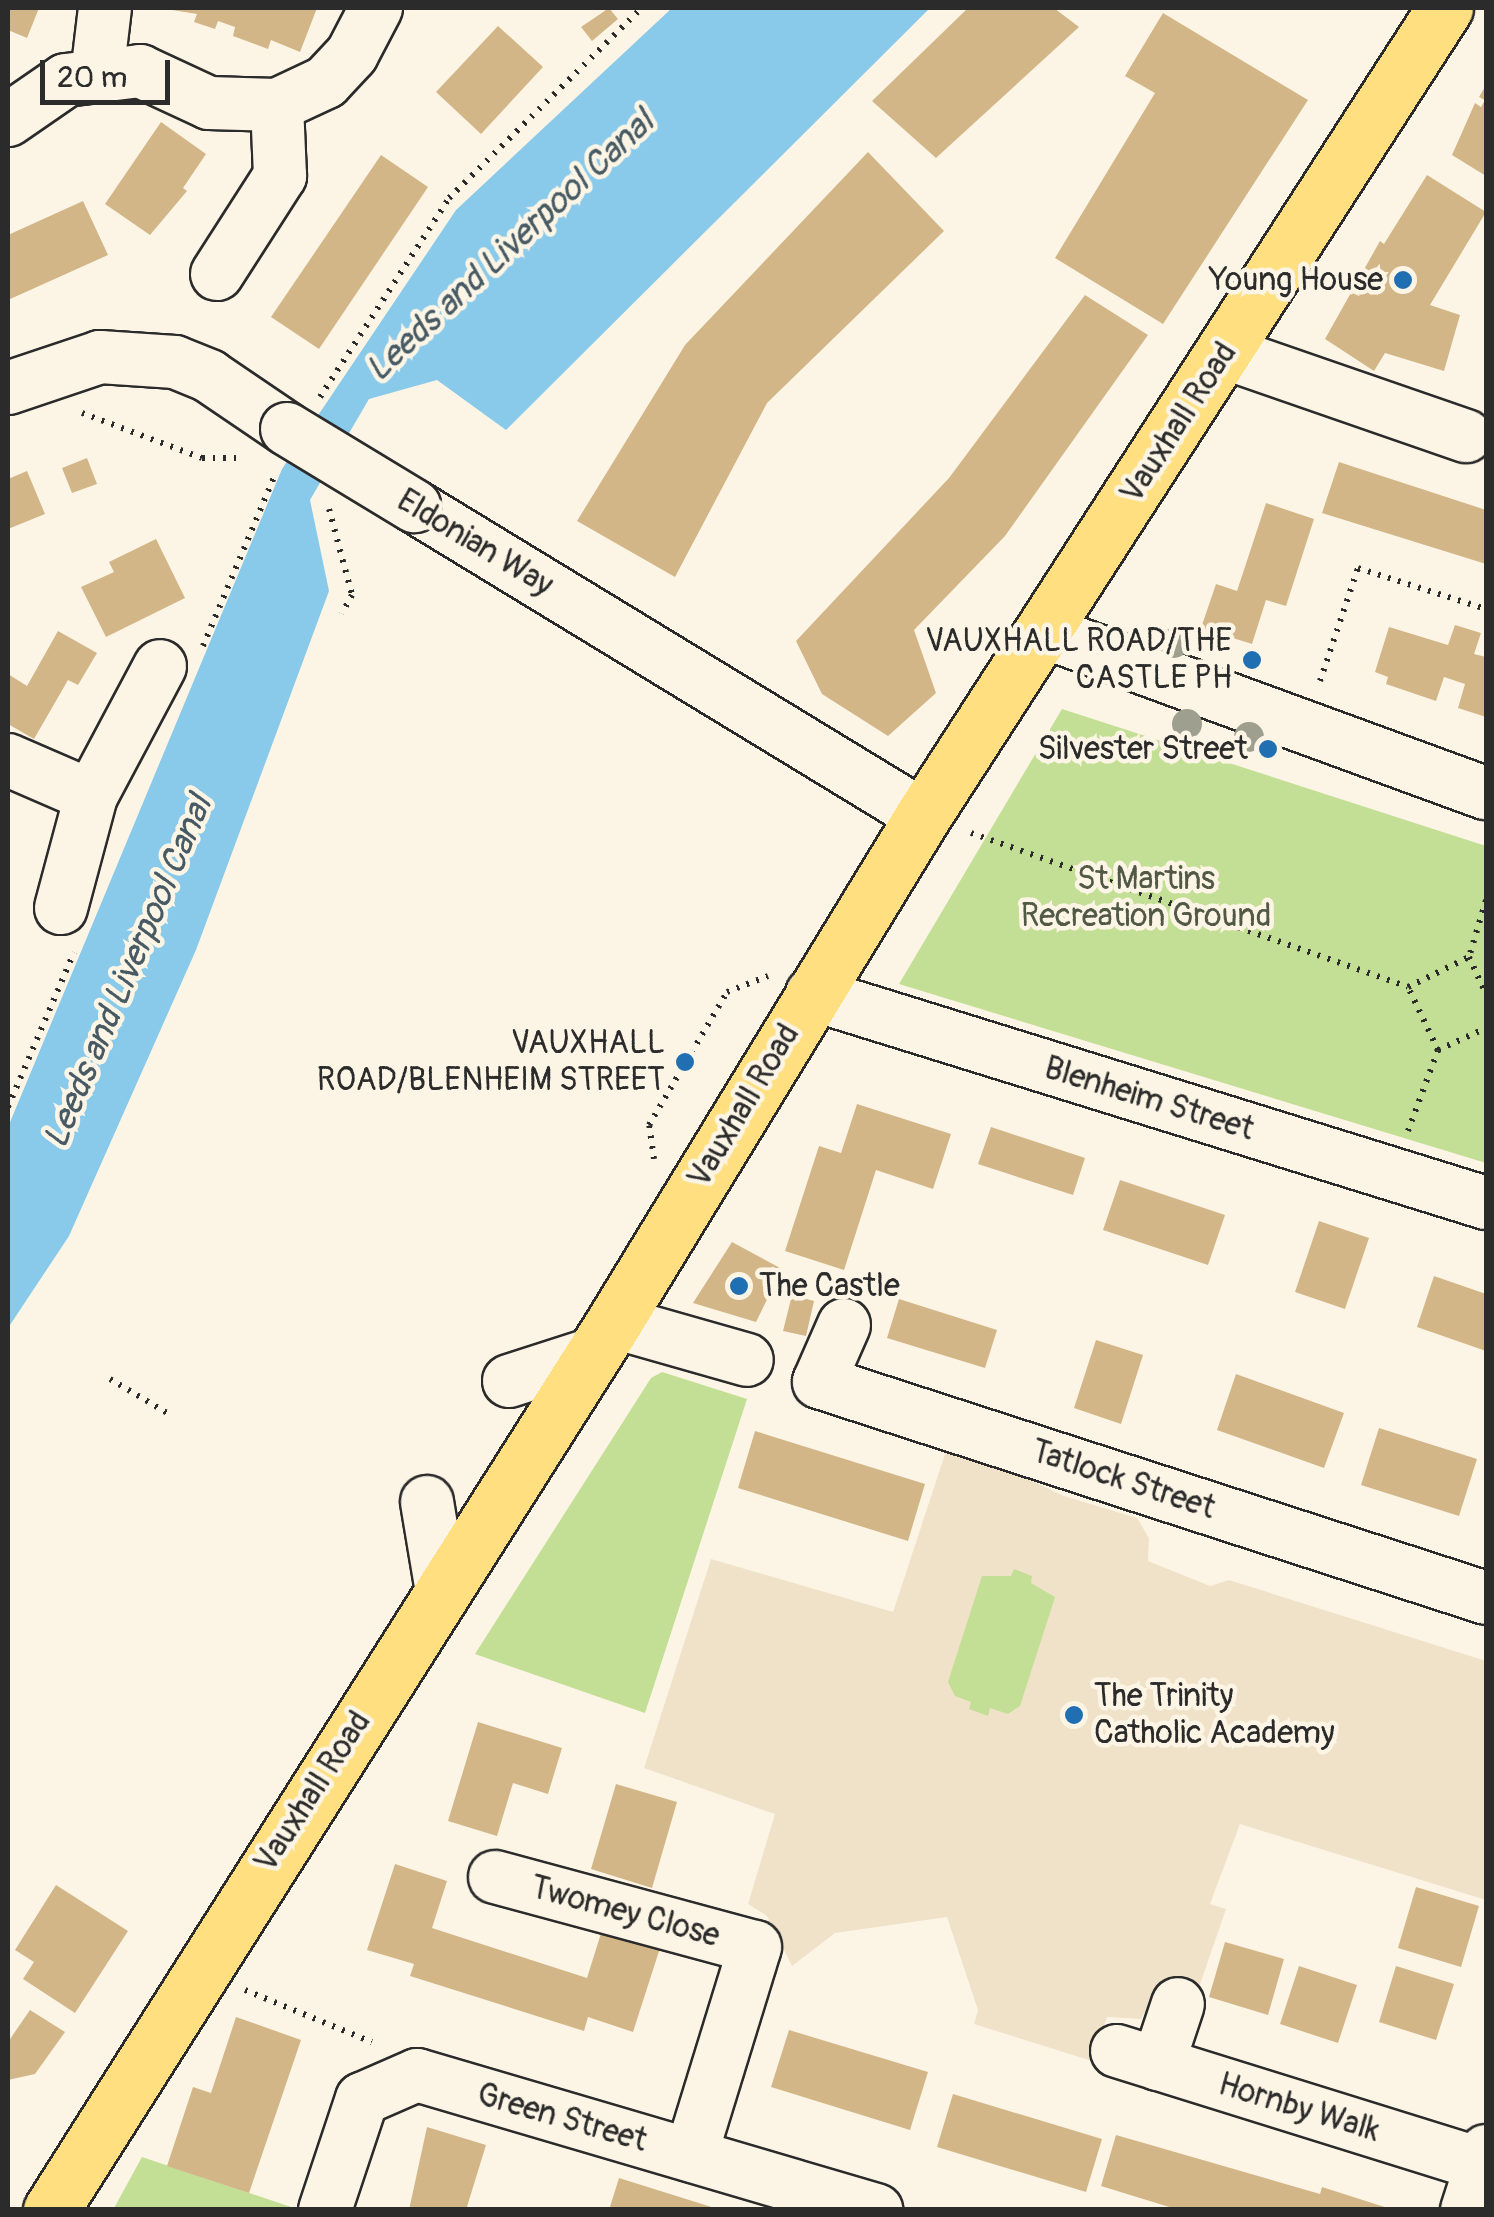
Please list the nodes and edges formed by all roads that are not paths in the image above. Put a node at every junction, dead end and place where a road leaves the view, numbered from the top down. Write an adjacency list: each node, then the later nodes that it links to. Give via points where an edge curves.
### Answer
1 (106, 8): 4 (street)
2 (376, 8): 5 (street, via 352,54 326,82)
3 (1445, 8): 8 (main road, Vauxhall Road)
4 (97, 75): 5 (street, via 140,71 209,103); 6 (street, via 66,80)
5 (277, 105): 7 (street, via 280,176)
6 (8, 120)
7 (217, 274)
8 (1226, 352): 10 (street); 11 (main road, Vauxhall Road)
9 (8, 388): 16 (street, Eldonian Way, bridge, via 100,356 175,362 209,376 283,440 414,506)
10 (1466, 436)
11 (1045, 632): 14 (street); 16 (main road, Vauxhall Road)
12 (178, 664): 15 (street)
13 (8, 760): 15 (street)
14 (1486, 793)
15 (92, 796): 17 (street)
16 (923, 816): 18 (main road, Vauxhall Road)
17 (68, 928)
18 (812, 994): 19 (street, Blenheim Street); 21 (main road, Vauxhall Road)
19 (1486, 1204)
20 (844, 1325): 26 (street, Tatlock Street, via 820,1382)
21 (603, 1338): 22 (street); 23 (street); 25 (main road, Vauxhall Road)
22 (747, 1360)
23 (510, 1381)
24 (427, 1502): 25 (street)
25 (442, 1592): 31 (main road, Vauxhall Road)
26 (1486, 1598)
27 (495, 1876): 29 (street, Twomey Close, via 755,1947)
28 (1178, 2004): 30 (street, Hornby Walk, via 1138,2058)
29 (691, 2155): 32 (street, Green Street, via 418,2075 362,2098); 33 (street, Green Street)
30 (1478, 2175)
31 (51, 2210)
32 (325, 2210)
33 (877, 2210)

